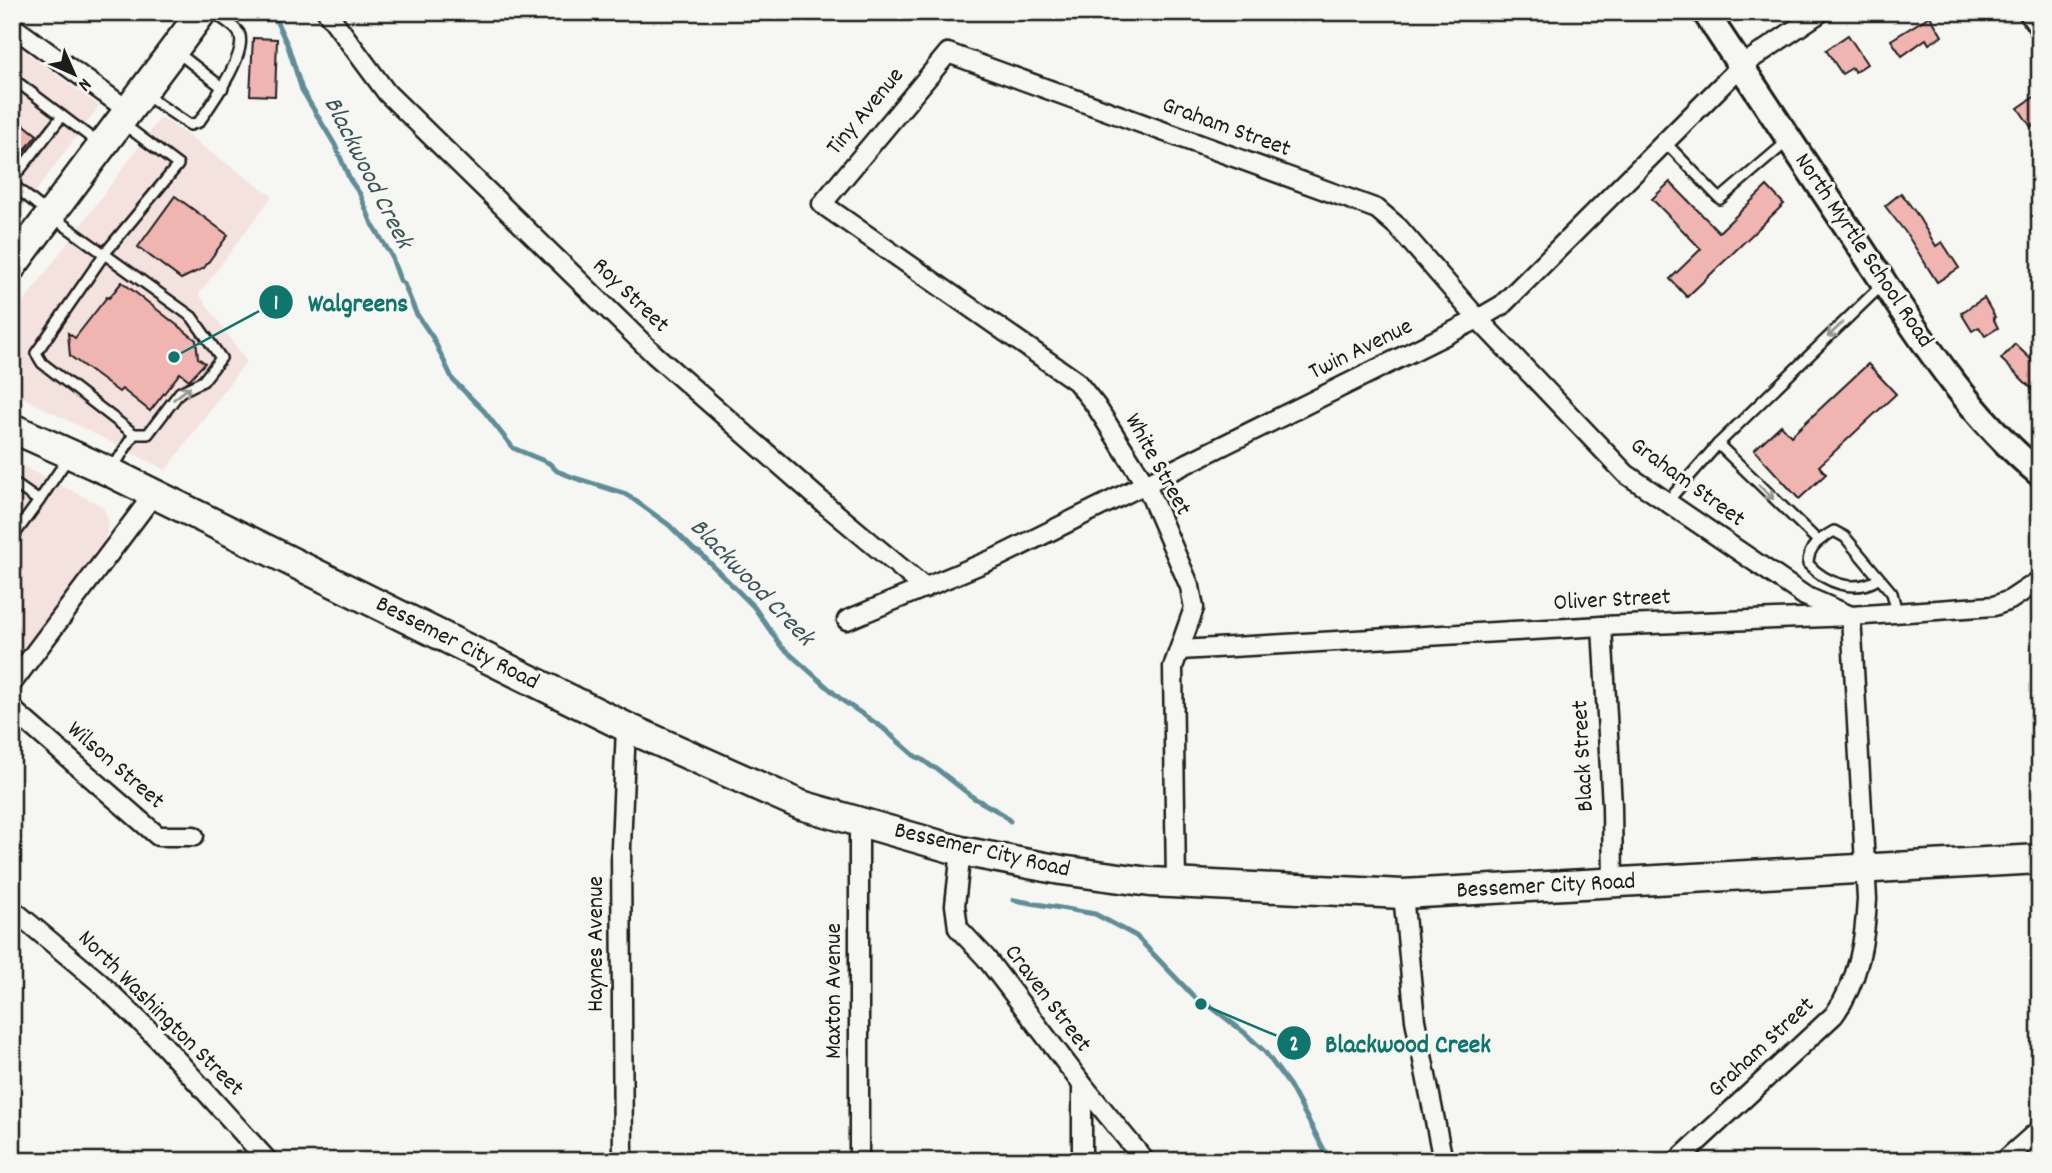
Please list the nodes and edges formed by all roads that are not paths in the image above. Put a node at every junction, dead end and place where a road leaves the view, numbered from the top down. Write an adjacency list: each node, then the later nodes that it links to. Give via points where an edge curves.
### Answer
1 (202, 12): 9 (main road)
2 (213, 12): 13 (lane, via 238,33 240,43)
3 (327, 12): 41 (street, Roy Street, via 387,93 655,355)
4 (1705, 12): 11 (main road, North Myrtle School Road)
5 (1821, 12): 11 (street, Twin Avenue)
6 (2028, 12): 8 (street)
7 (12, 26): 14 (street)
8 (2040, 30)
9 (174, 50): 13 (lane); 14 (main road)
10 (948, 53): 20 (street, Tiny Avenue); 25 (street, Graham Street, via 1377,209)
11 (1741, 66): 16 (main road, North Myrtle School Road); 17 (street, Twin Avenue)
12 (12, 78): 15 (lane)
13 (223, 88): 14 (lane, via 199,122 190,125)
14 (131, 108): 18 (main road); 22 (lane, via 178,165)
15 (62, 116): 18 (lane); 19 (lane)
16 (1789, 139): 17 (lane, via 1720,199); 24 (main road, North Myrtle School Road)
17 (1665, 142): 25 (street, Twin Avenue, via 1502,305)
18 (102, 146): 21 (main road)
19 (12, 182): 21 (lane)
20 (821, 204): 33 (street, White Street, via 1076,381)
21 (50, 215): 22 (lane); 23 (main road)
22 (105, 253): 27 (lane, via 36,353 42,363); 27 (lane, one-way to 22, via 148,434 180,391 203,381 221,358 192,317)
23 (12, 265)
24 (1884, 283): 28 (lane, one-way to 28); 31 (main road, North Myrtle School Road, via 1963,396 2014,453)
25 (1478, 319): 33 (street, Twin Avenue); 36 (street, Graham Street, via 1626,474)
26 (12, 428): 29 (main road, Bessemer City Road)
27 (134, 434): 30 (lane)
28 (1718, 444): 36 (lane); 38 (lane, one-way to 38)
29 (70, 454): 30 (main road, Bessemer City Road); 35 (lane)
30 (110, 472): 34 (main road, Bessemer City Road)
31 (2040, 474)
32 (12, 482): 35 (lane)
33 (1146, 485): 41 (street, Twin Avenue); 46 (street, White Street, via 1190,587 1194,608)
34 (154, 494): 47 (street); 49 (main road, Bessemer City Road)
35 (39, 501): 37 (lane)
36 (1666, 503): 43 (street, Graham Street, via 1805,596)
37 (12, 538)
38 (1817, 541): 39 (lane, via 1834,531 1845,537); 39 (lane, via 1808,564 1830,582 1858,586)
39 (1878, 579): 42 (lane, via 1892,593)
40 (2040, 580): 42 (street, Oliver Street, via 1994,606)
41 (925, 588): 44 (street, Twin Avenue)
42 (1897, 612): 43 (street, Oliver Street)
43 (1851, 616): 45 (street, Oliver Street); 54 (street, Graham Street)
44 (847, 620)
45 (1602, 626): 46 (street, Oliver Street); 56 (street, Black Street)
46 (1180, 650): 55 (street, White Street, via 1172,667)
47 (12, 683)
48 (12, 709): 51 (street, Wilson Street, via 158,836)
49 (626, 727): 50 (main road, Bessemer City Road, via 802,804); 62 (street, Haynes Avenue, via 621,847)
50 (859, 822): 52 (main road, Bessemer City Road); 63 (street, Maxton Avenue)
51 (194, 836)
52 (961, 851): 55 (main road, Bessemer City Road); 59 (street, Craven Street, via 955,905 958,928)
53 (2040, 859): 54 (main road, Bessemer City Road)
54 (1864, 869): 56 (main road, Bessemer City Road); 67 (street, Graham Street, via 1865,940 1845,1000)
55 (1176, 884): 57 (main road, Bessemer City Road)
56 (1613, 884): 57 (main road, Bessemer City Road)
57 (1404, 894): 66 (street, via 1415,1020)
58 (12, 909): 61 (street, North Washington Street, via 158,1039)
59 (1082, 1084): 64 (street); 65 (street, Craven Street)
60 (2040, 1129): 68 (street)
61 (268, 1161)
62 (623, 1161)
63 (859, 1161)
64 (1082, 1161)
65 (1145, 1161)
66 (1443, 1161)
67 (1677, 1161)
68 (2004, 1161)

